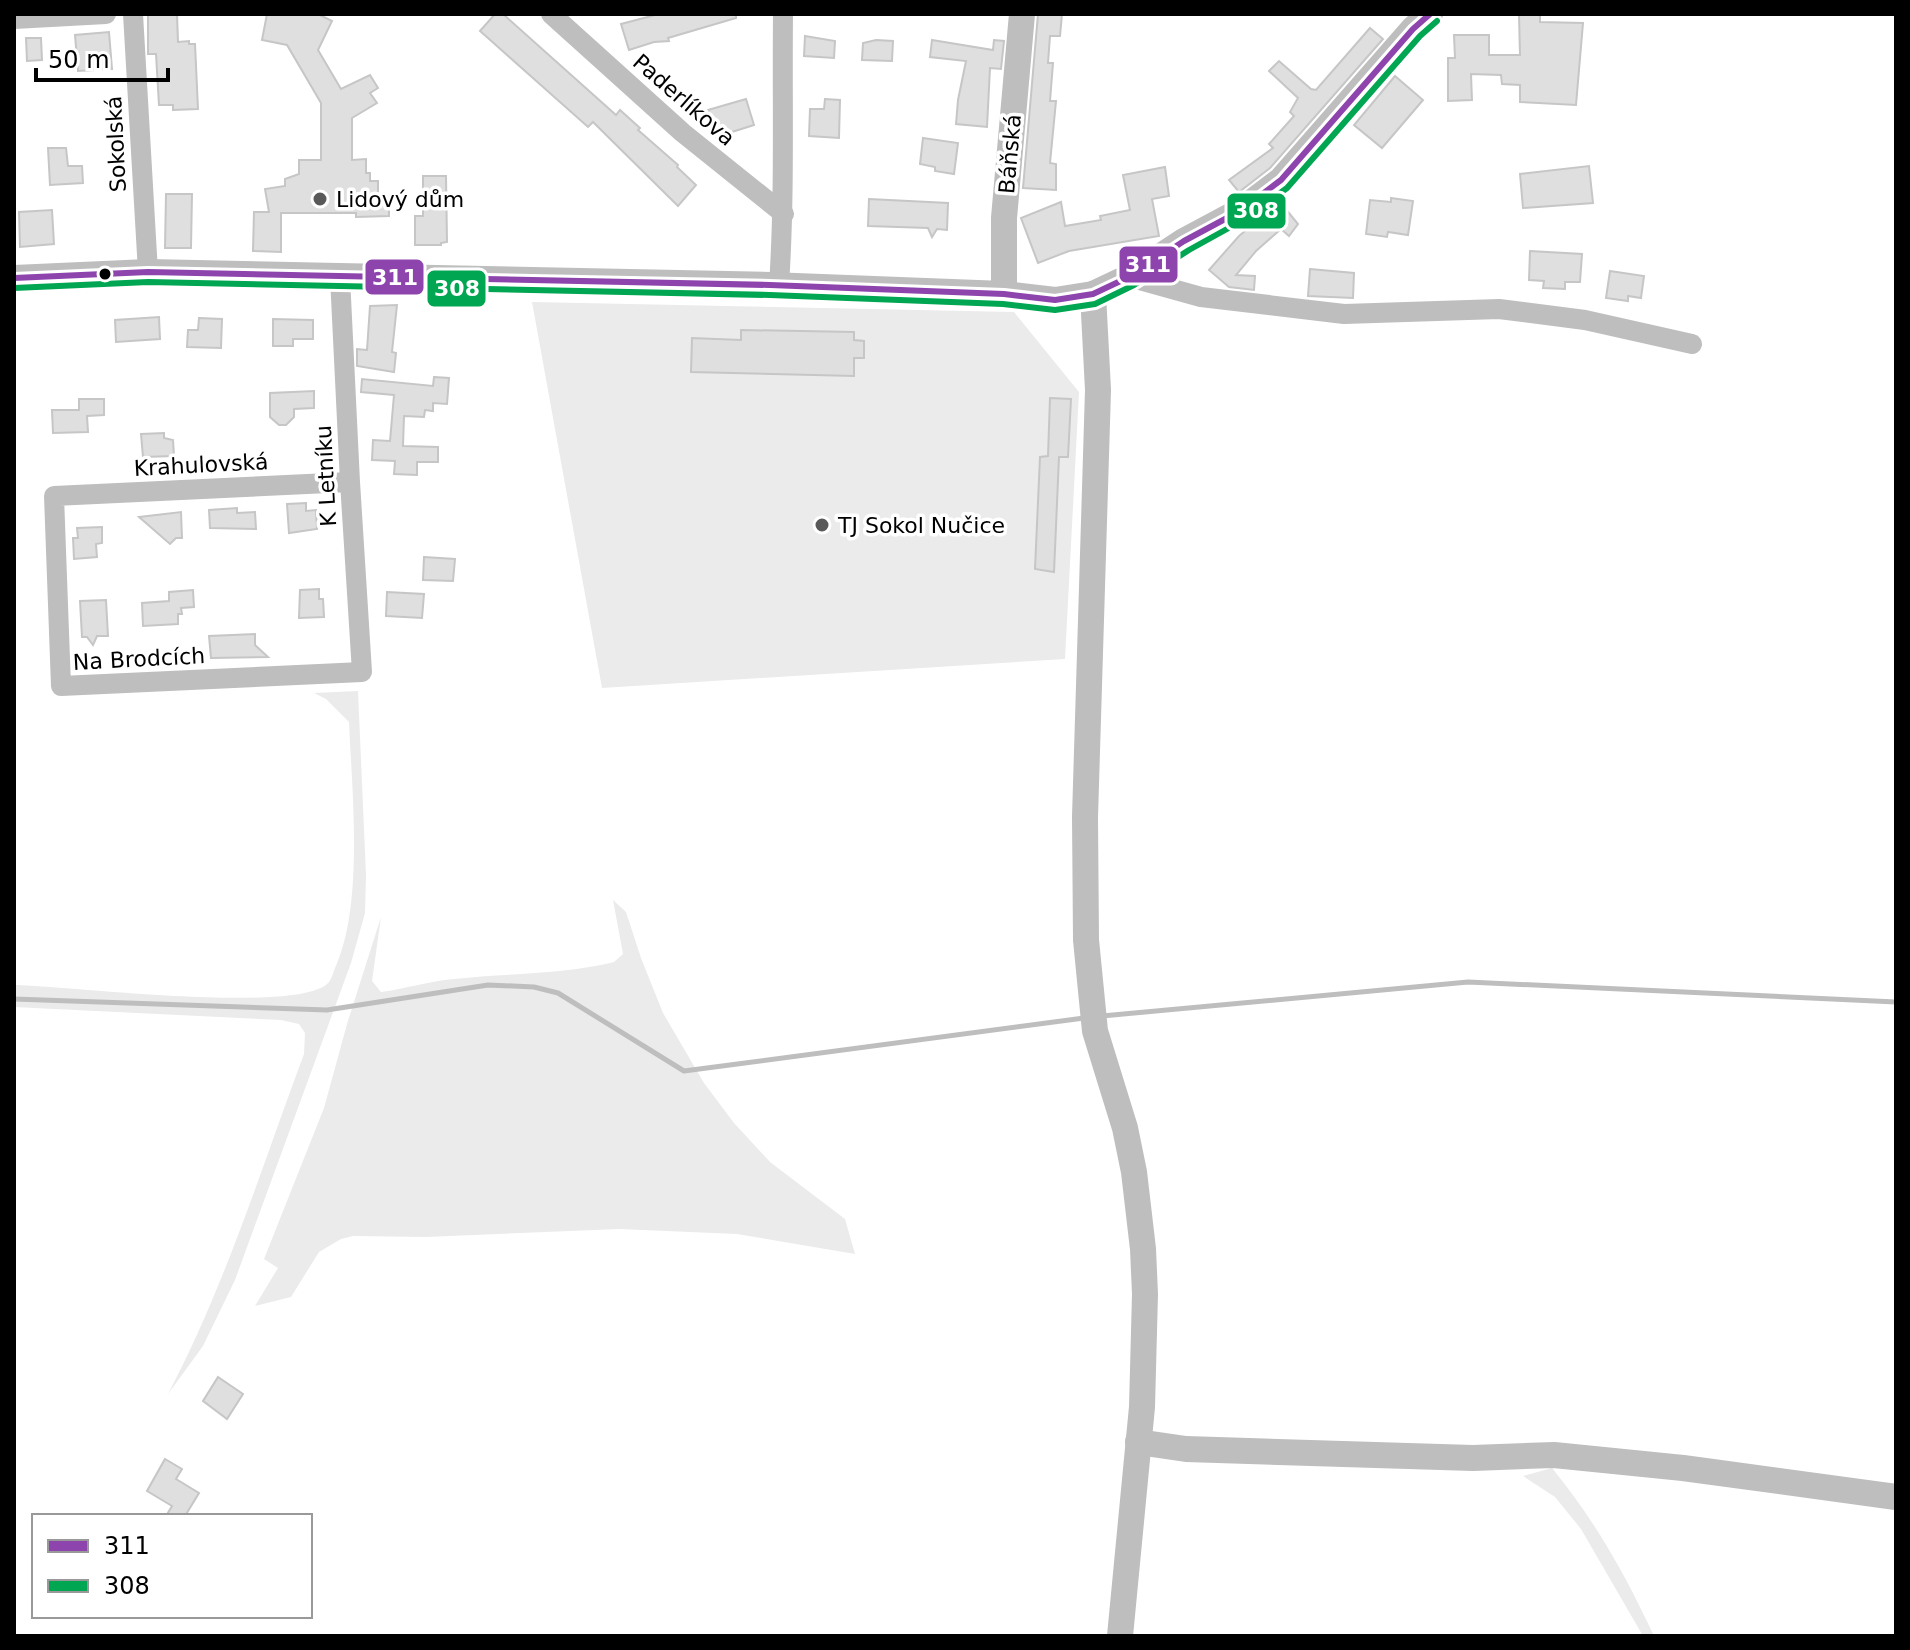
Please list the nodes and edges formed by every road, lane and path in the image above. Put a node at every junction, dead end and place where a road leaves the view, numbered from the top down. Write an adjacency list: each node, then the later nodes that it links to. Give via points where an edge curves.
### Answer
1 (106, 14): 7 (street)
2 (133, 14): 9 (street, Sokolská)
3 (783, 14): 8 (street)
4 (1022, 14): 14 (street, Báňská, via 1004,218)
5 (1430, 14): 11 (street, via 1281,180 1240,211)
6 (557, 15): 8 (street, Paderlíkova, via 683,133)
7 (14, 19)
8 (784, 214): 13 (street)
9 (148, 272): 10 (street); 12 (street)
10 (340, 277): 13 (street); 17 (street, K Letníku)
11 (1129, 277): 15 (street); 16 (street, via 1201,297 1344,314 1499,309 1585,320)
12 (14, 278)
13 (779, 285): 14 (street)
14 (1004, 294): 15 (street, via 1055,300)
15 (1093, 294): 20 (street, via 1098,390 1086,940 1093,1018 1125,1128 1139,1205 1145,1294)
16 (1692, 344)
17 (350, 482): 18 (street, Krahulovská); 19 (street, K Letníku)
18 (54, 496): 19 (street, Na Brodcích, via 61,686)
19 (362, 672)
20 (1138, 1442): 21 (street, via 1202,1450 1568,1456); 22 (street)
21 (1896, 1497)
22 (1120, 1636)

